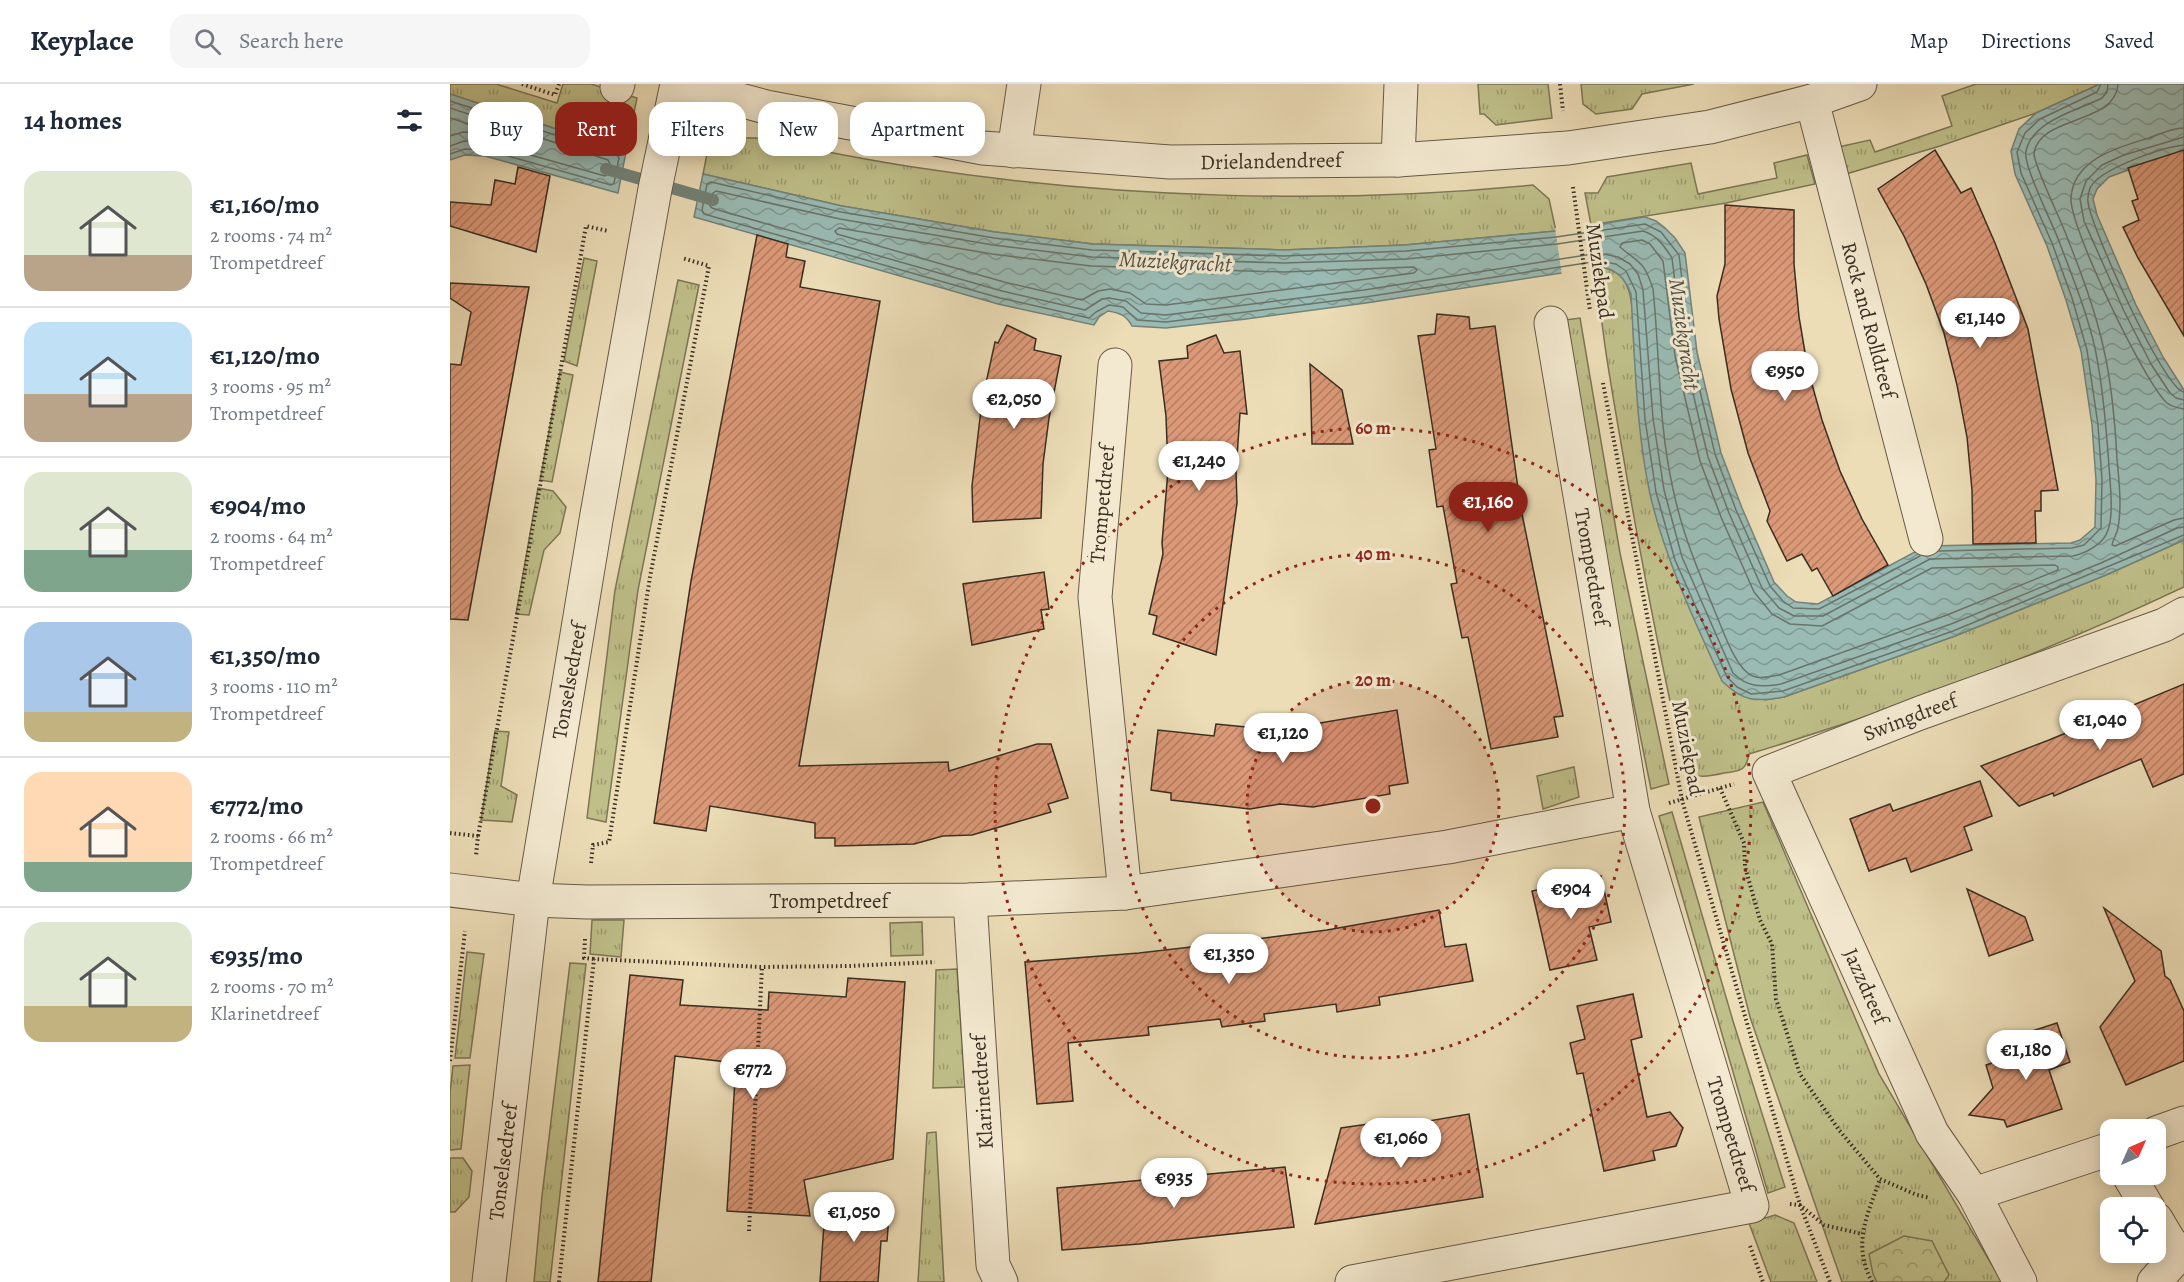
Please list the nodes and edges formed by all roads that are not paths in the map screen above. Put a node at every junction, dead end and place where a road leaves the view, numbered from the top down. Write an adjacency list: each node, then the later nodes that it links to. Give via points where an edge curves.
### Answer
1 (677, 84): 17 (street, Tonselsedreef, via 596,520)
2 (681, 84): 7 (street, Drielandendreef, via 776,109)
3 (1024, 84): 7 (street)
4 (1401, 84): 8 (street)
5 (1860, 84): 6 (street, Drielandendreef)
6 (1812, 101): 8 (street, Drielandendreef, via 1710,127 1568,148); 11 (street, Rock and Rolldreef)
7 (1014, 151): 8 (street, Drielandendreef, via 1170,162)
8 (1398, 160)
9 (1551, 323): 14 (street, Trompetdreef)
10 (1115, 365): 16 (street, Trompetdreef, via 1095,597)
11 (1926, 539)
12 (2184, 614): 13 (street, Swingdreef, via 2164,625)
13 (1769, 772): 22 (street, Jazzdreef, via 1932,1133)
14 (1633, 811): 16 (street, Trompetdreef, via 1448,847); 27 (street, Trompetdreef, via 1752,1206)
15 (460, 891): 17 (street, Trompetdreef)
16 (1125, 893): 18 (street, Trompetdreef)
17 (533, 900): 18 (street, Trompetdreef); 25 (street, Tonselsedreef)
18 (970, 900): 26 (street, Klarinetdreef, via 993,1265)
19 (2184, 1124): 20 (street)
20 (2166, 1130)
21 (2100, 1152): 22 (street)
22 (1974, 1194): 28 (street, Jazzdreef)
23 (2166, 1232): 24 (street)
24 (2181, 1252): 29 (street)
25 (489, 1282)
26 (1001, 1282)
27 (1352, 1282)
28 (2020, 1282)
29 (2154, 1282)

